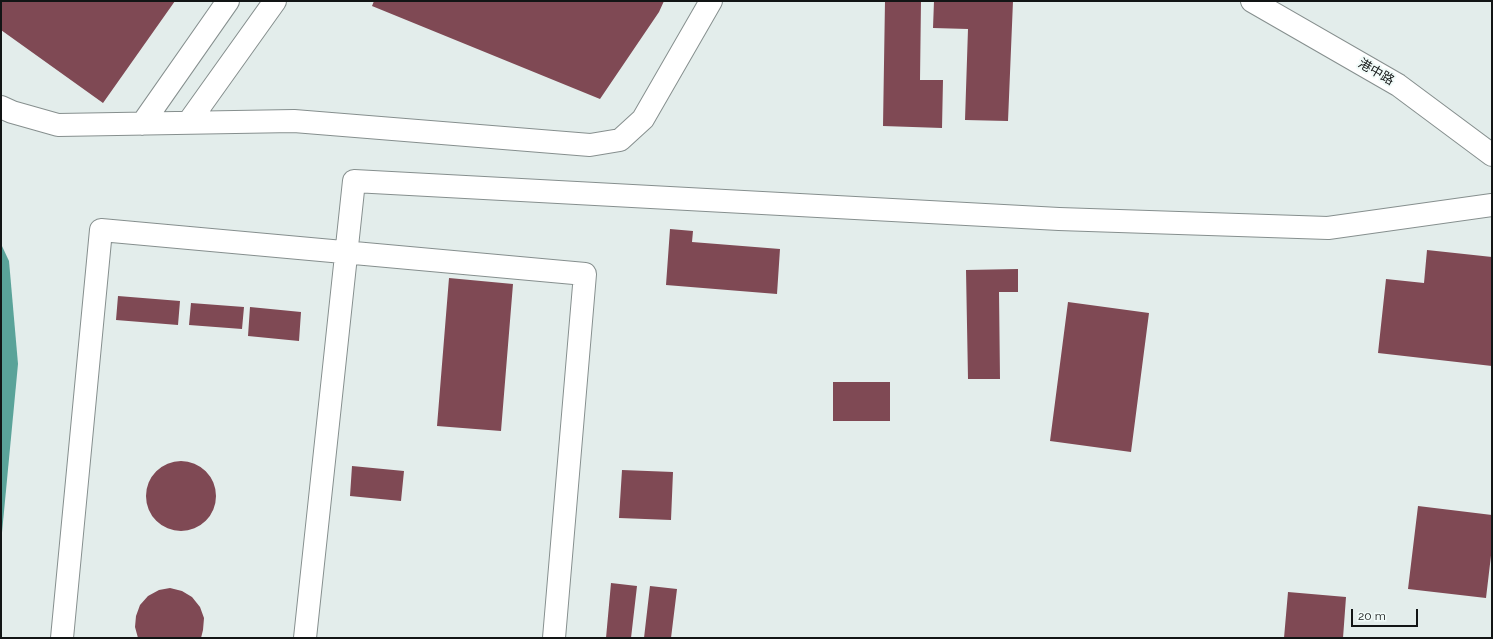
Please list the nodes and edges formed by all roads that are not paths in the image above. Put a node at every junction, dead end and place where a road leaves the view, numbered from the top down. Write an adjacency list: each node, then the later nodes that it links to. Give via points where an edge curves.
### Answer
1 (228, 1): 7 (street)
2 (275, 1): 6 (street)
3 (711, 1): 6 (street, via 643,119 620,140 590,145 294,121)
4 (1252, 1): 8 (street, 港中路, via 1398,85)
5 (1, 107): 7 (street, via 58,125)
6 (188, 123): 7 (street)
7 (142, 124)
8 (1492, 155)
9 (1492, 205): 10 (street, via 1328,228 1059,219 354,181)
10 (346, 252): 11 (street, via 101,230); 12 (street); 13 (street, via 585,274)
11 (62, 638)
12 (305, 638)
13 (554, 638)

